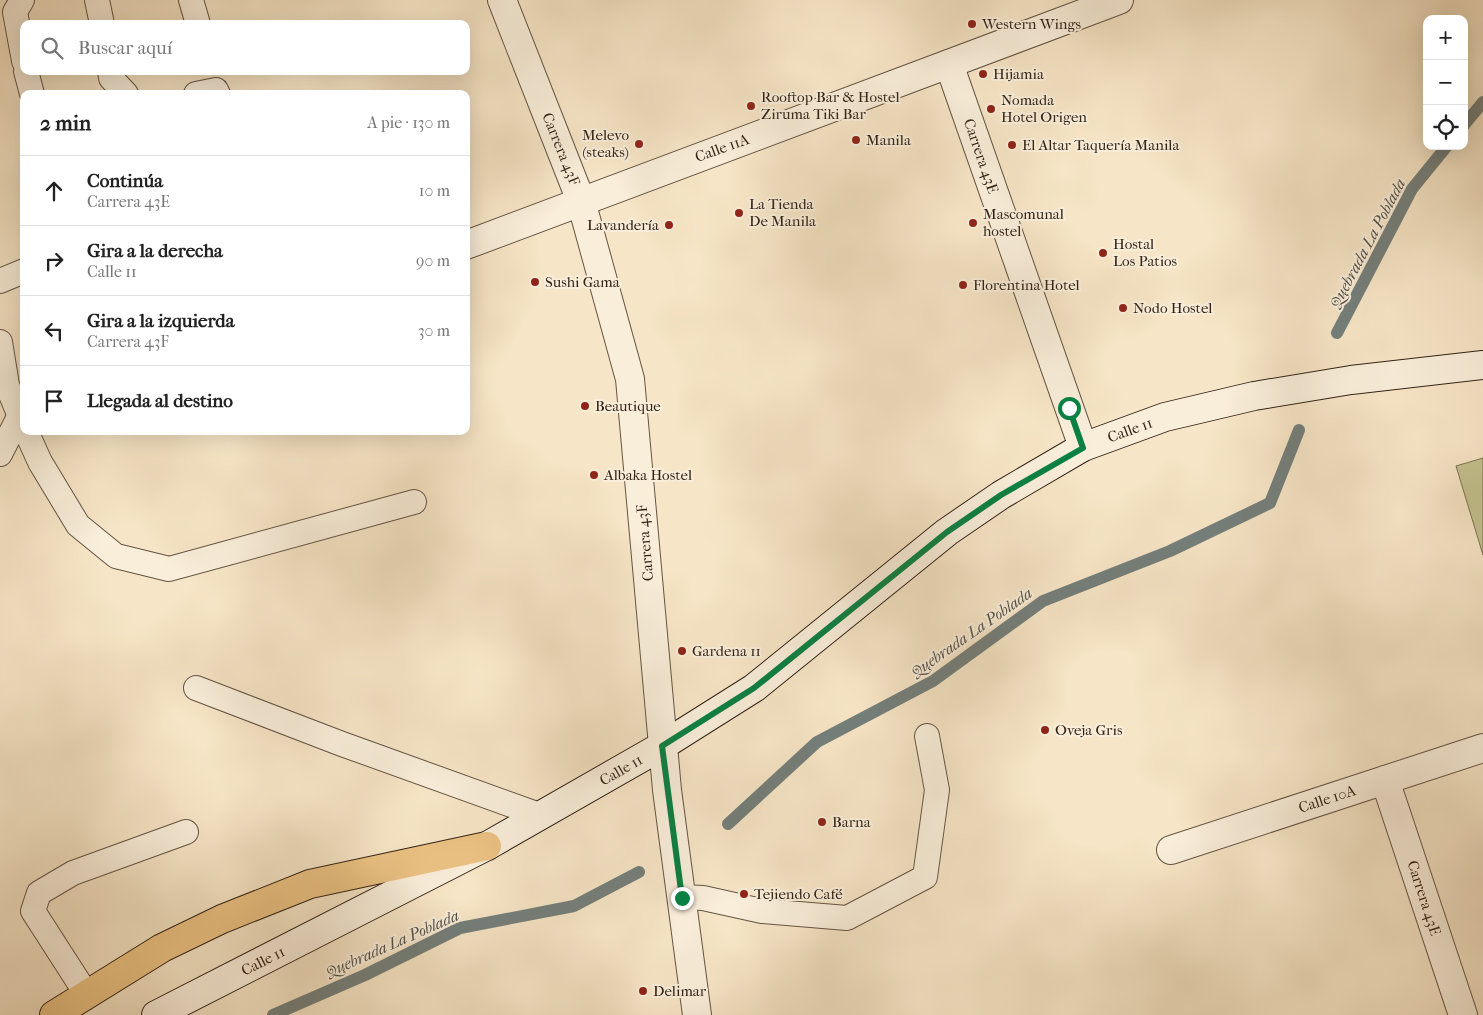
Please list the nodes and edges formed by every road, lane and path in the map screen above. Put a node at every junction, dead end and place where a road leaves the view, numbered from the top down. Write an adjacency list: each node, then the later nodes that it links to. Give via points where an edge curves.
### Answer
1 (22, 0): 8 (lane, via 15,12)
2 (97, 0): 6 (lane)
3 (191, 0): 7 (lane)
4 (502, 0): 14 (street, Carrera 43F)
5 (1120, 0): 9 (street, Calle 11A)
6 (101, 20)
7 (197, 20)
8 (20, 40)
9 (949, 64): 14 (street, Calle 11A); 24 (street, Carrera 43E)
10 (27, 75): 12 (lane)
11 (111, 75): 13 (lane)
12 (31, 90)
13 (122, 90)
14 (581, 201): 15 (street, Calle 11A); 29 (street, Carrera 43F, via 630,379)
15 (470, 243)
16 (20, 273): 17 (lane)
17 (0, 281)
18 (0, 342): 20 (lane)
19 (1483, 365): 24 (street, Calle 11, via 1351,380 1254,396 1165,417)
20 (3, 387): 21 (lane)
21 (20, 419)
22 (20, 429): 25 (lane)
23 (28, 435): 26 (lane, via 78,525 116,556 169,569)
24 (1083, 448): 29 (street, Calle 11, via 1001,495 947,532 754,688)
25 (0, 454)
26 (414, 502)
27 (196, 688): 32 (lane)
28 (927, 736): 36 (lane, via 937,790 925,877 847,918 762,911 703,898)
29 (662, 746): 32 (street, Calle 11); 36 (street, Carrera 43F)
30 (1483, 748): 31 (street, Calle 10A)
31 (1385, 780): 35 (street, Calle 10A); 41 (street, Carrera 43E)
32 (542, 816): 34 (street, Calle 11)
33 (186, 832): 37 (lane, via 73,873 39,893 33,911)
34 (487, 846): 37 (main road, via 310,884 222,919 162,948); 39 (street, Calle 11)
35 (1171, 850)
36 (682, 898): 40 (street, Carrera 43F)
37 (87, 995): 38 (main road)
38 (54, 1015)
39 (156, 1015)
40 (698, 1015)
41 (1463, 1015)

